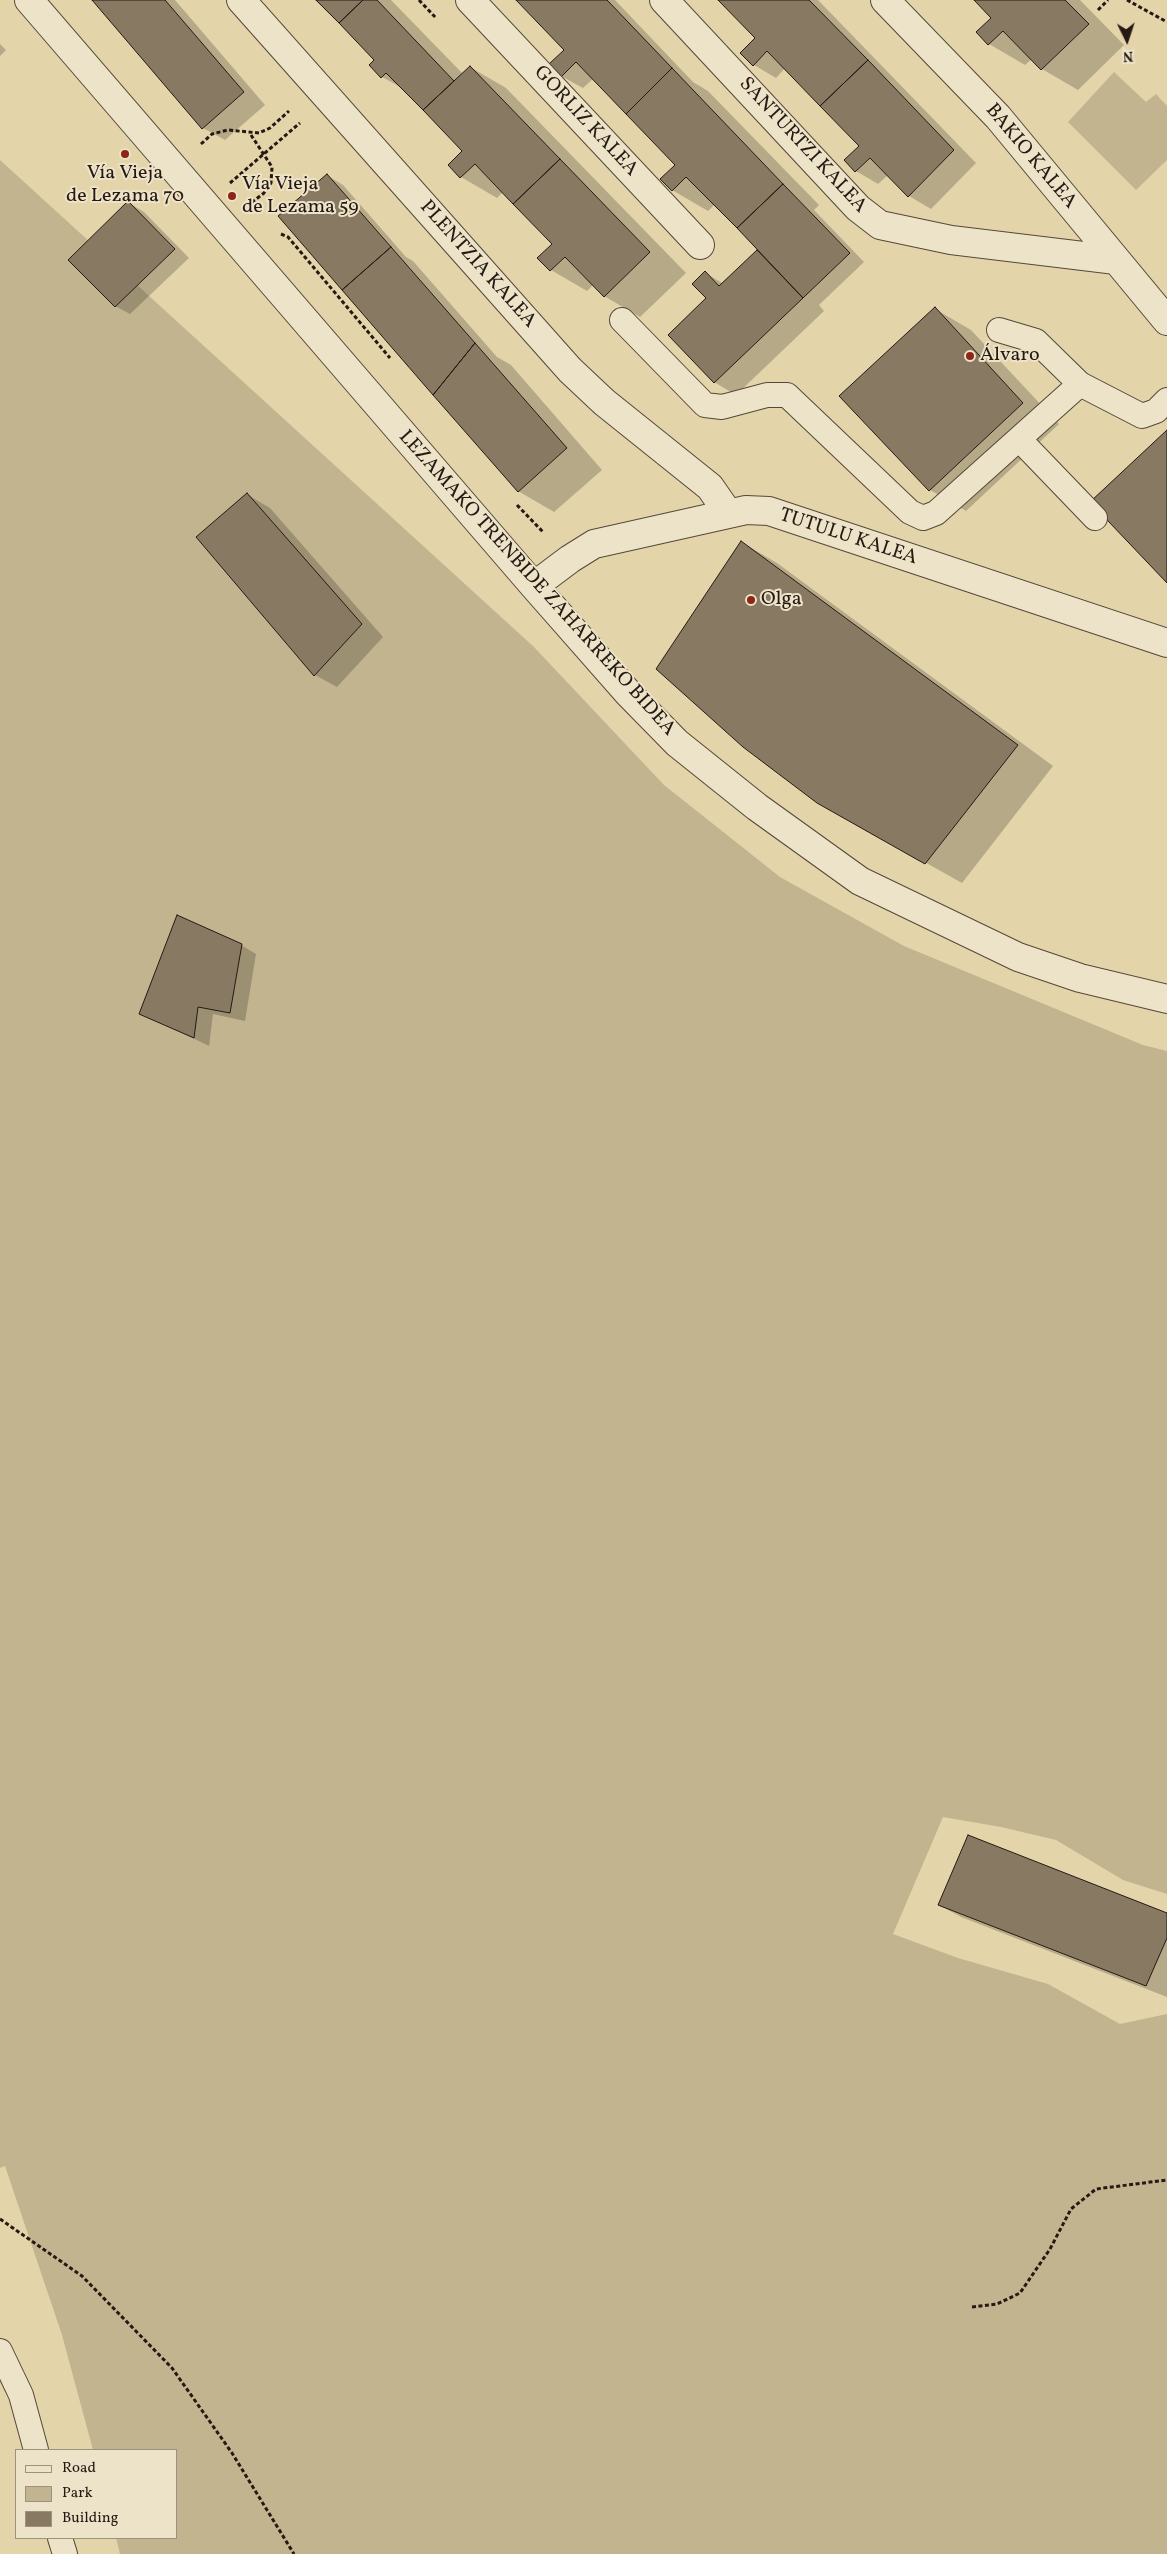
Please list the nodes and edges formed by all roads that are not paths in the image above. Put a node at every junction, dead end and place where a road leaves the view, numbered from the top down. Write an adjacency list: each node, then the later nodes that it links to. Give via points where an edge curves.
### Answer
1 (29, 0): 16 (street, LEZAMAKO TRENBIDE ZAHARREKO BIDEA)
2 (241, 0): 14 (street, PLENTZIA KALEA, via 570,370 604,402 710,487)
3 (470, 0): 6 (street, GORLIZ KALEA)
4 (664, 0): 7 (street, SANTURTZI KALEA, via 858,208 880,225 951,240)
5 (885, 0): 7 (street, BAKIO KALEA, via 998,117)
6 (700, 245)
7 (1116, 260): 9 (street, BAKIO KALEA)
8 (622, 320): 13 (lane, via 705,405 722,407 767,394 787,395 910,512 923,518 936,513)
9 (1167, 321)
10 (999, 330): 11 (lane, via 1036,341)
11 (1080, 384): 12 (lane, via 1142,416 1156,411); 13 (lane)
12 (1167, 400)
13 (1019, 439): 15 (lane)
14 (728, 513): 16 (street, TUTULU KALEA, via 594,544); 17 (street, TUTULU KALEA, via 769,511)
15 (1095, 518)
16 (534, 586): 18 (street, LEZAMAKO TRENBIDE ZAHARREKO BIDEA, via 629,694 677,742 757,807 860,881 1018,957 1080,978)
17 (1167, 643)
18 (1167, 999)
19 (0, 2351): 20 (lane, via 21,2395)
20 (36, 2449)
21 (60, 2539): 22 (lane)
22 (65, 2554)

